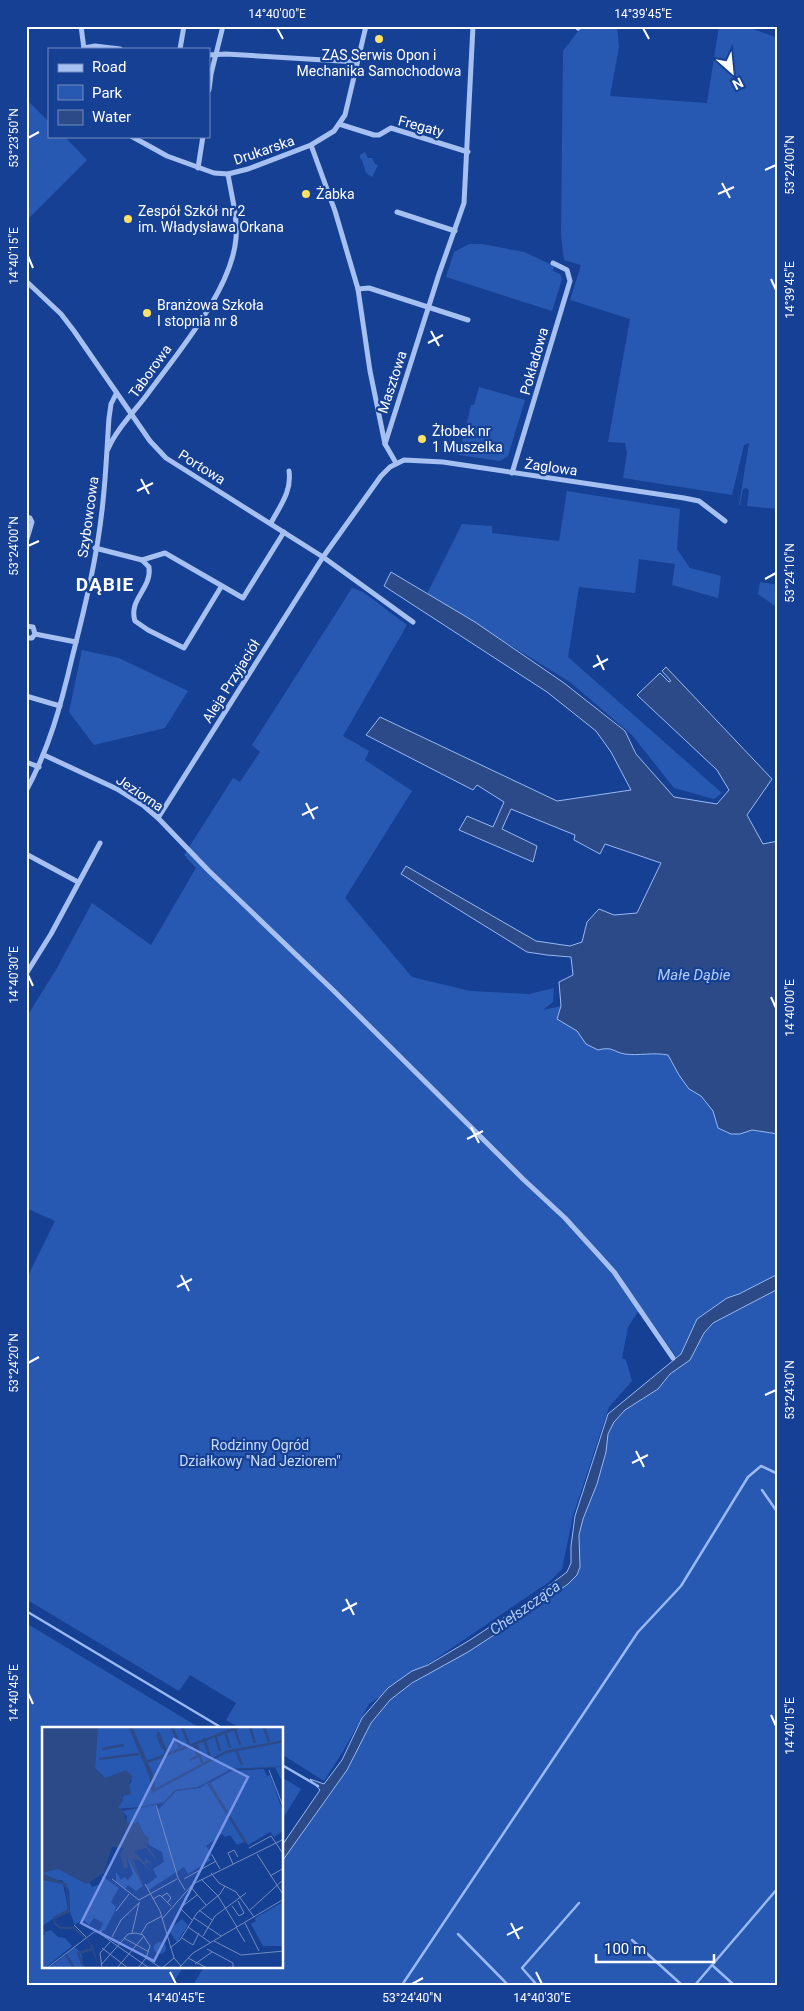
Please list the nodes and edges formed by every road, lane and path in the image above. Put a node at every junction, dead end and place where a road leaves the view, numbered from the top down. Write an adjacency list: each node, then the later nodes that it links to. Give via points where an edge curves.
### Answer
1 (81, 26): 6 (street)
2 (184, 26): 8 (street)
3 (223, 26): 10 (street)
4 (366, 26): 11 (street, Drukarska)
5 (473, 26): 17 (street)
6 (84, 48): 7 (street)
7 (112, 48)
8 (180, 48)
9 (210, 55): 10 (street)
10 (216, 55): 11 (street); 12 (street)
11 (357, 62): 13 (street, Drukarska)
12 (210, 85)
13 (339, 124): 16 (street, Drukarska, via 328,136); 17 (street, Fregaty, via 374,135 391,128)
14 (135, 138): 18 (street, Drukarska)
15 (203, 138): 18 (street)
16 (311, 145): 19 (street, Drukarska, via 262,165); 24 (street)
17 (468, 152): 21 (street, via 464,203)
18 (198, 168): 19 (street, Drukarska)
19 (228, 174): 28 (street, Taborowa, via 236,217 236,237 225,277 195,328)
20 (397, 212): 21 (street)
21 (455, 231): 25 (street, Masztowa)
22 (553, 263): 33 (street, Pokładowa, via 567,270 570,281)
23 (26, 280): 27 (street, Portowa, via 61,314)
24 (358, 289): 25 (street, via 369,288); 29 (street)
25 (429, 307): 26 (street); 29 (street, Masztowa)
26 (468, 320)
27 (116, 394): 28 (street, Portowa); 30 (street, Szybowcowa, via 109,418)
28 (131, 415): 30 (street, Szybowcowa); 36 (street, Portowa, via 166,458)
29 (385, 444): 31 (street)
30 (107, 454): 39 (street, Szybowcowa)
31 (396, 463): 33 (street, Żaglowa, via 412,459); 40 (street, via 381,476)
32 (289, 471): 36 (street, via 288,491)
33 (512, 473): 35 (street, Żaglowa, via 699,501)
34 (26, 517): 38 (street, via 32,522)
35 (725, 521)
36 (271, 523): 37 (street, Portowa)
37 (284, 532): 40 (street, Portowa); 42 (street, via 244,598)
38 (26, 542)
39 (96, 548): 41 (street); 47 (street, Szybowcowa)
40 (323, 557): 43 (street, Portowa); 54 (street, Aleja Przyjaciół)
41 (142, 560): 42 (street, via 165,553); 42 (street, via 148,567 149,580 133,609 135,620 184,648)
42 (221, 587)
43 (413, 622)
44 (26, 626): 45 (street, via 33,627)
45 (36, 634): 46 (street); 47 (street)
46 (26, 638)
47 (76, 642): 49 (street, Szybowcowa)
48 (26, 696): 49 (street)
49 (60, 706): 50 (street, Szybowcowa)
50 (44, 755): 52 (street, Szybowcowa); 54 (street, Jeziorna, via 117,789)
51 (26, 762): 52 (street)
52 (39, 767): 53 (street, Szybowcowa)
53 (26, 791)
54 (158, 818): 59 (street, Jeziorna, via 565,1218 614,1272)
55 (100, 843): 57 (street)
56 (26, 854): 57 (street)
57 (78, 882): 58 (street)
58 (26, 974)
59 (673, 1358)

